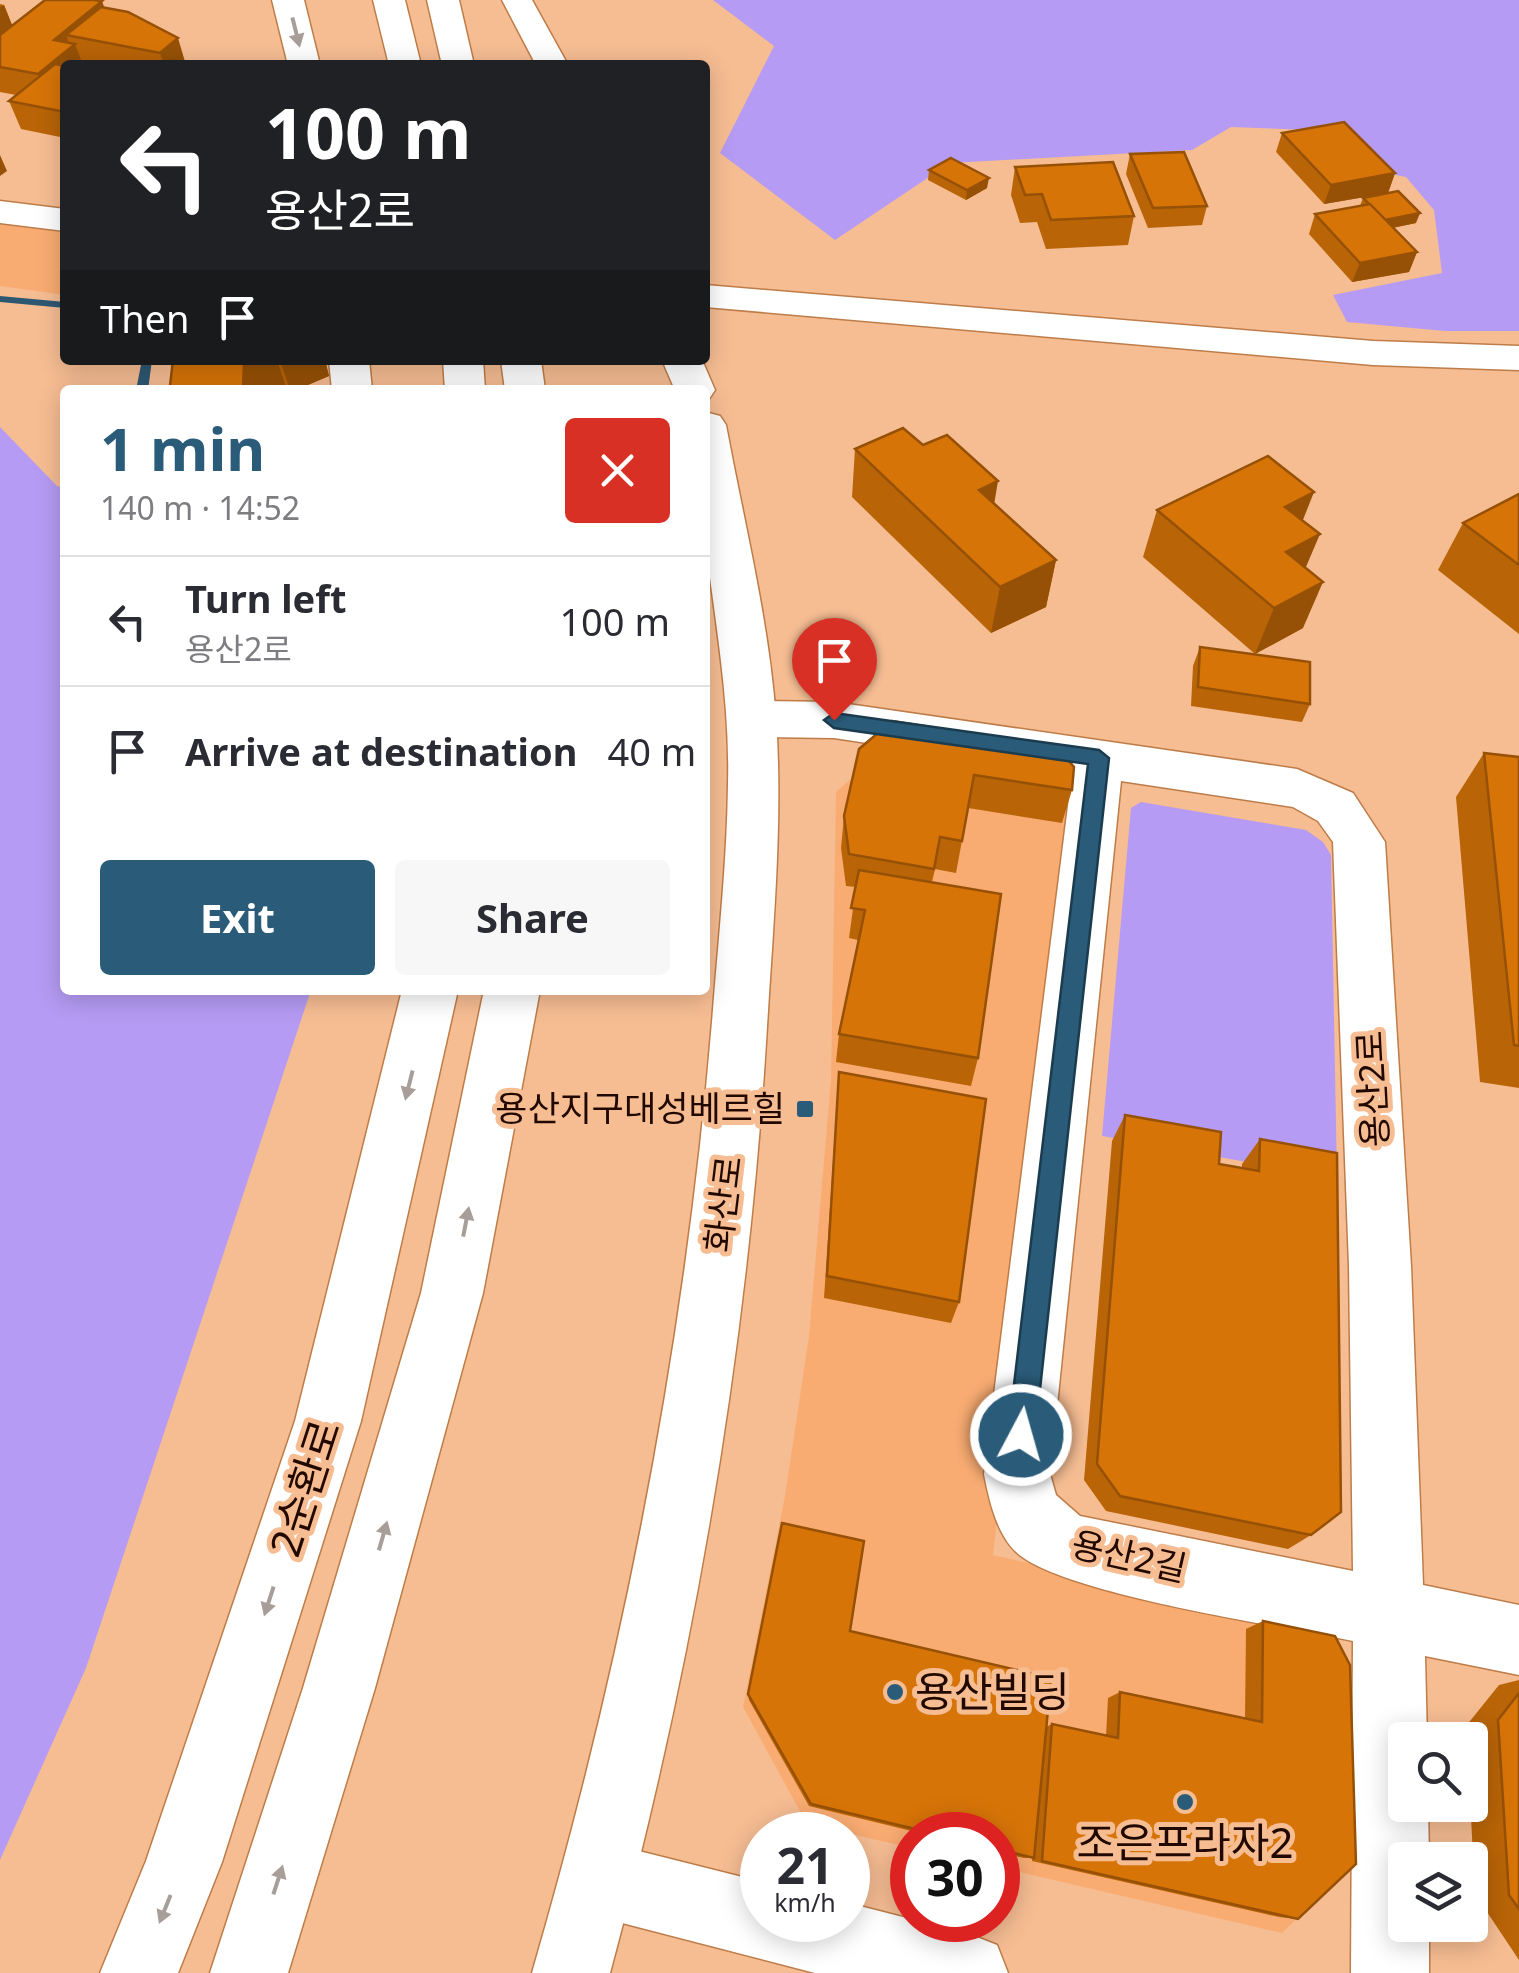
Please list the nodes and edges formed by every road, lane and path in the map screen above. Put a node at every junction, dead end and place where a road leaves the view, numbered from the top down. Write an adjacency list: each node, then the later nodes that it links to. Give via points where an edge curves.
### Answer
1 (288, 0): 6 (main road, one-way to 6)
2 (390, 0): 7 (main road)
3 (443, 0): 8 (main road)
4 (518, 0): 10 (main road)
5 (476, 8): 9 (main road)
6 (303, 60)
7 (403, 60)
8 (457, 60)
9 (475, 60)
10 (549, 60)
11 (0, 212): 12 (main road)
12 (60, 219)
13 (710, 296): 14 (main road, via 1373,353)
14 (1519, 358)
15 (710, 455): 16 (main road, 화산로)
16 (752, 720): 17 (main road, 용산2로, via 834,720); 22 (main road, 화산로, via 752,847 736,1107 699,1398 636,1730)
17 (1099, 758): 20 (main road, 용산2로, via 1318,794 1346,814 1359,842 1375,1098); 20 (main road, 용산2길, via 1016,1474 1024,1512 1046,1536 1071,1548)
18 (429, 995): 23 (main road, 2순환로, one-way to 23, via 328,1421 184,1862)
19 (511, 995): 24 (main road, one-way to 19, via 340,1688 452,1293)
20 (1390, 1611): 21 (main road, 용산2길); 27 (main road, 용산2로)
21 (1519, 1640)
22 (599, 1879): 25 (main road, 화산로); 26 (main road)
23 (140, 1973)
24 (249, 1973)
25 (571, 1973)
26 (970, 1973)
27 (1390, 1973)

